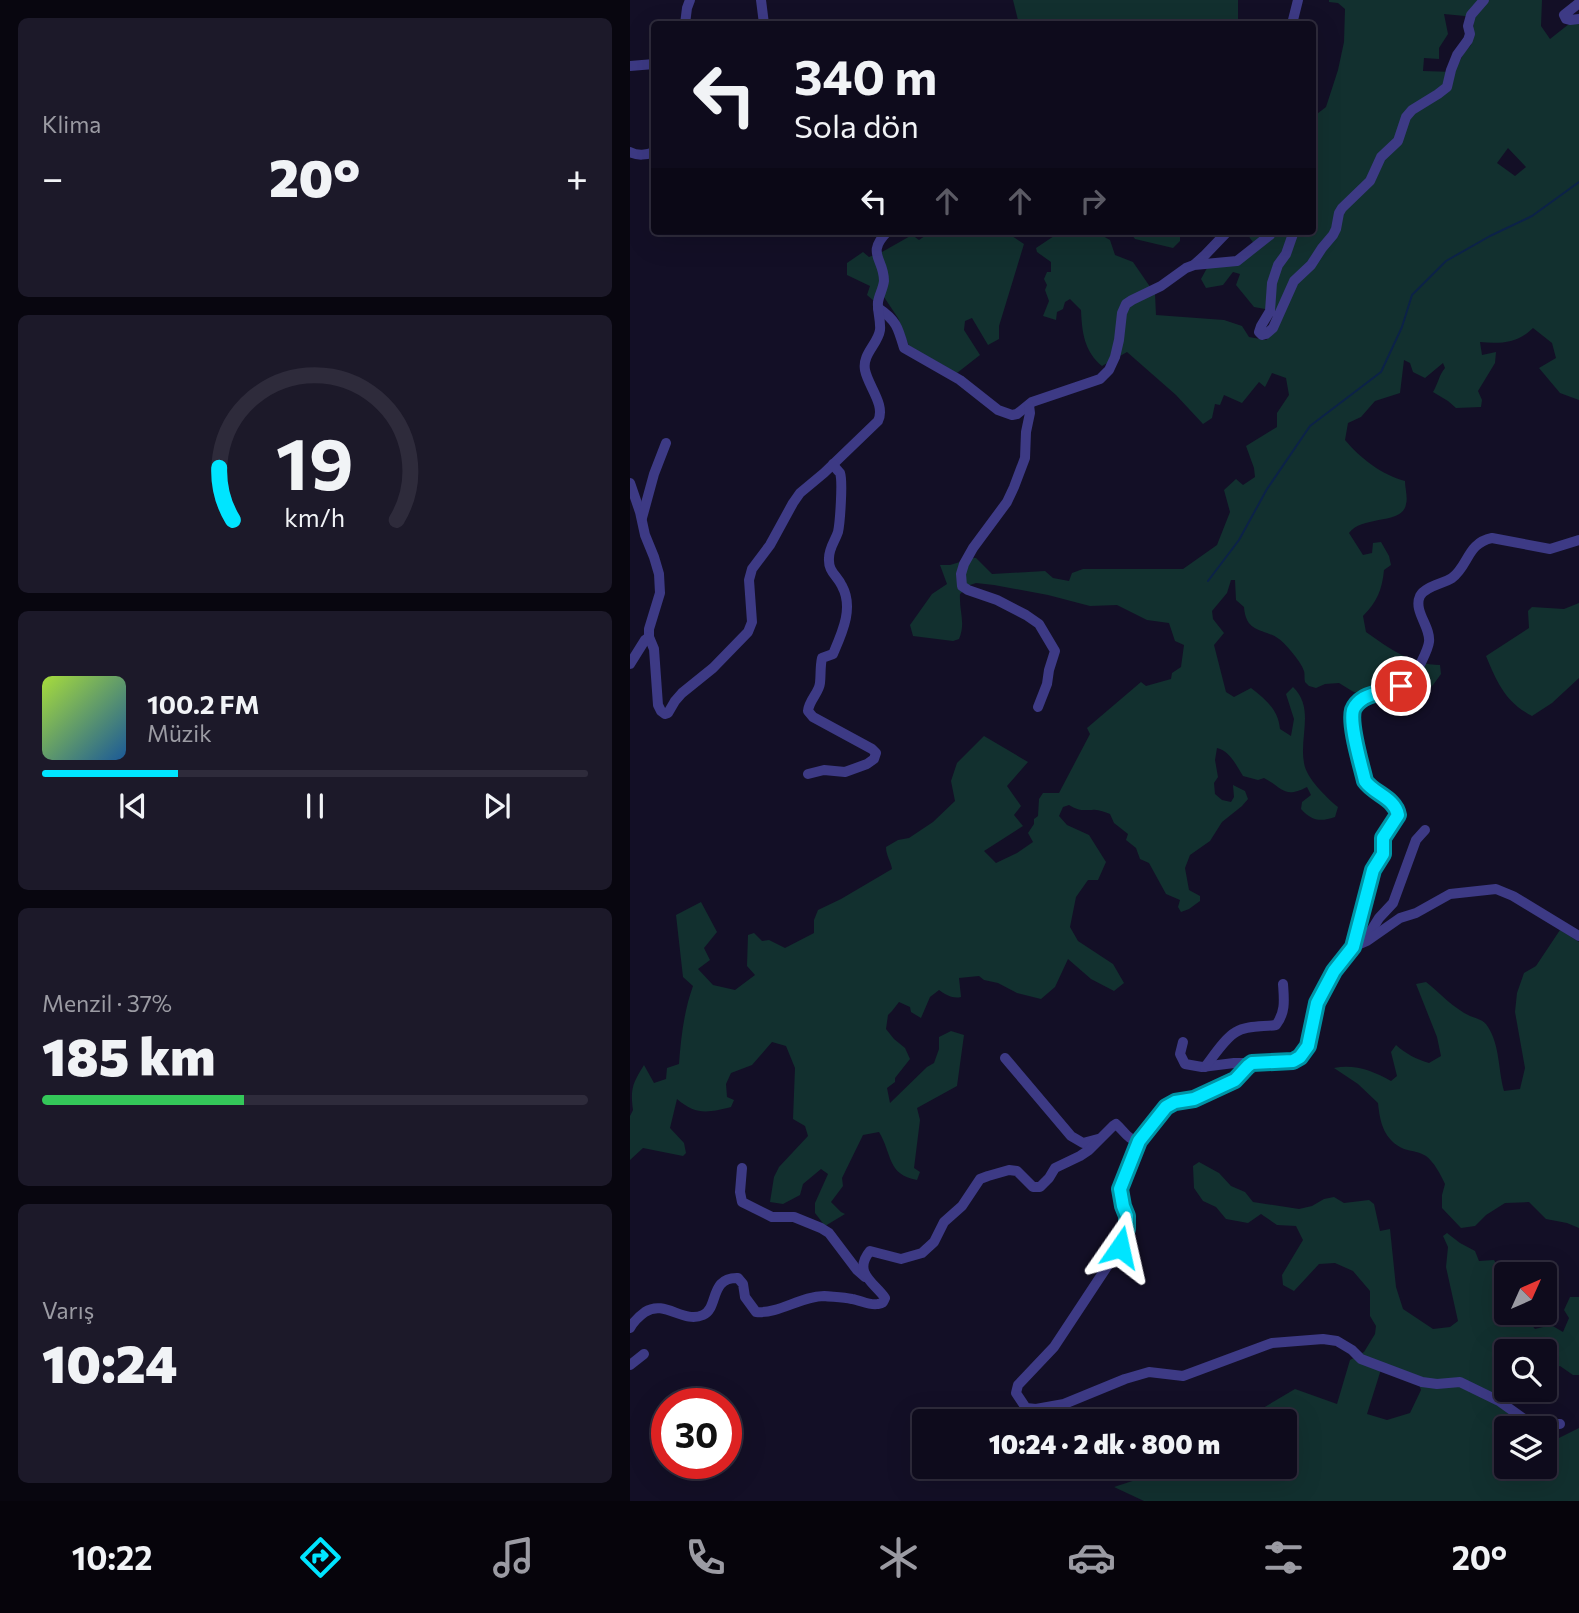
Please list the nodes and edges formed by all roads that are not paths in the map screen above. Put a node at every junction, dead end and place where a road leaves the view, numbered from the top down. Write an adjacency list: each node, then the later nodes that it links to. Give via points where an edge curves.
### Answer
1 (690, 0): 7 (street)
2 (761, 0): 8 (street)
3 (1298, 0): 9 (street)
4 (1484, 0): 17 (street, via 1471,15 1468,40 1457,55 1447,87 1406,117 1398,141 1381,157 1370,181 1342,208 1333,234 1294,281 1273,328 1262,335 1259,332 1270,311 1272,283)
5 (1579, 3): 6 (street, via 1564,15)
6 (1579, 19)
7 (685, 21)
8 (764, 21)
9 (1293, 21)
10 (651, 64): 11 (street)
11 (630, 66)
12 (630, 152): 13 (street)
13 (651, 153)
14 (884, 235): 19 (street, via 876,256 884,278)
15 (1224, 235): 18 (street)
16 (1270, 235): 18 (street, via 1237,261)
17 (1293, 235)
18 (1194, 265): 20 (street, via 1126,304 1115,357 1100,379)
19 (878, 308): 20 (street, via 898,326 904,348 960,380 998,410 1012,415); 22 (street, via 880,331 864,362 881,416)
20 (1028, 405): 28 (street, via 1025,458 1014,487 961,574 962,586 968,590 1038,624 1055,651)
21 (666, 443): 24 (street)
22 (833, 464): 26 (street, via 800,493 752,569 748,632 665,714 658,705); 29 (street, via 842,482 838,531 828,559 847,603 844,628 833,654 822,658 820,684 808,711 876,753 867,764 845,772)
23 (630, 483): 24 (street)
24 (641, 522): 26 (street, via 659,575 660,593)
25 (1579, 540): 33 (street, via 1550,549 1492,538 1475,546 1451,579 1419,597 1429,642 1412,679 1360,700 1354,708 1352,721 1365,781 1395,805 1398,815 1383,838 1383,854 1373,870)
26 (649, 637): 27 (street)
27 (630, 664)
28 (1038, 707)
29 (808, 774)
30 (1425, 830): 32 (street, via 1416,840 1393,903)
31 (1579, 936): 32 (street, via 1496,889 1450,894 1400,918)
32 (1363, 943): 33 (street)
33 (1353, 947): 37 (street, via 1317,1003 1305,1052 1293,1061)
34 (1283, 984): 38 (street, via 1284,1007 1276,1025 1236,1032)
35 (1183, 1042): 38 (street, via 1185,1064)
36 (1004, 1058): 39 (street, via 1071,1136 1083,1143)
37 (1252, 1063): 38 (street); 40 (street, via 1235,1080 1166,1107)
38 (1205, 1067)
39 (1102, 1138): 40 (street, via 1116,1124 1129,1138); 42 (street, via 1055,1168 1040,1186 1033,1187 1017,1171 1009,1170 980,1179 922,1253 901,1259 870,1251)
40 (1139, 1141): 46 (street, via 1120,1189 1127,1216 1120,1247 1055,1347 1018,1385 1016,1393 1026,1408 1064,1404 1149,1372 1183,1376 1272,1343 1323,1339 1338,1341 1361,1359 1422,1382 1460,1382 1535,1424)
41 (742, 1168): 42 (street, via 742,1202 772,1217 794,1217 821,1227)
42 (865, 1277): 43 (street, via 886,1298 881,1304 821,1296 756,1312 745,1297 743,1284 732,1278 718,1287 701,1316 652,1308)
43 (630, 1328)
44 (644, 1354): 45 (street)
45 (630, 1365)
46 (1560, 1424)

